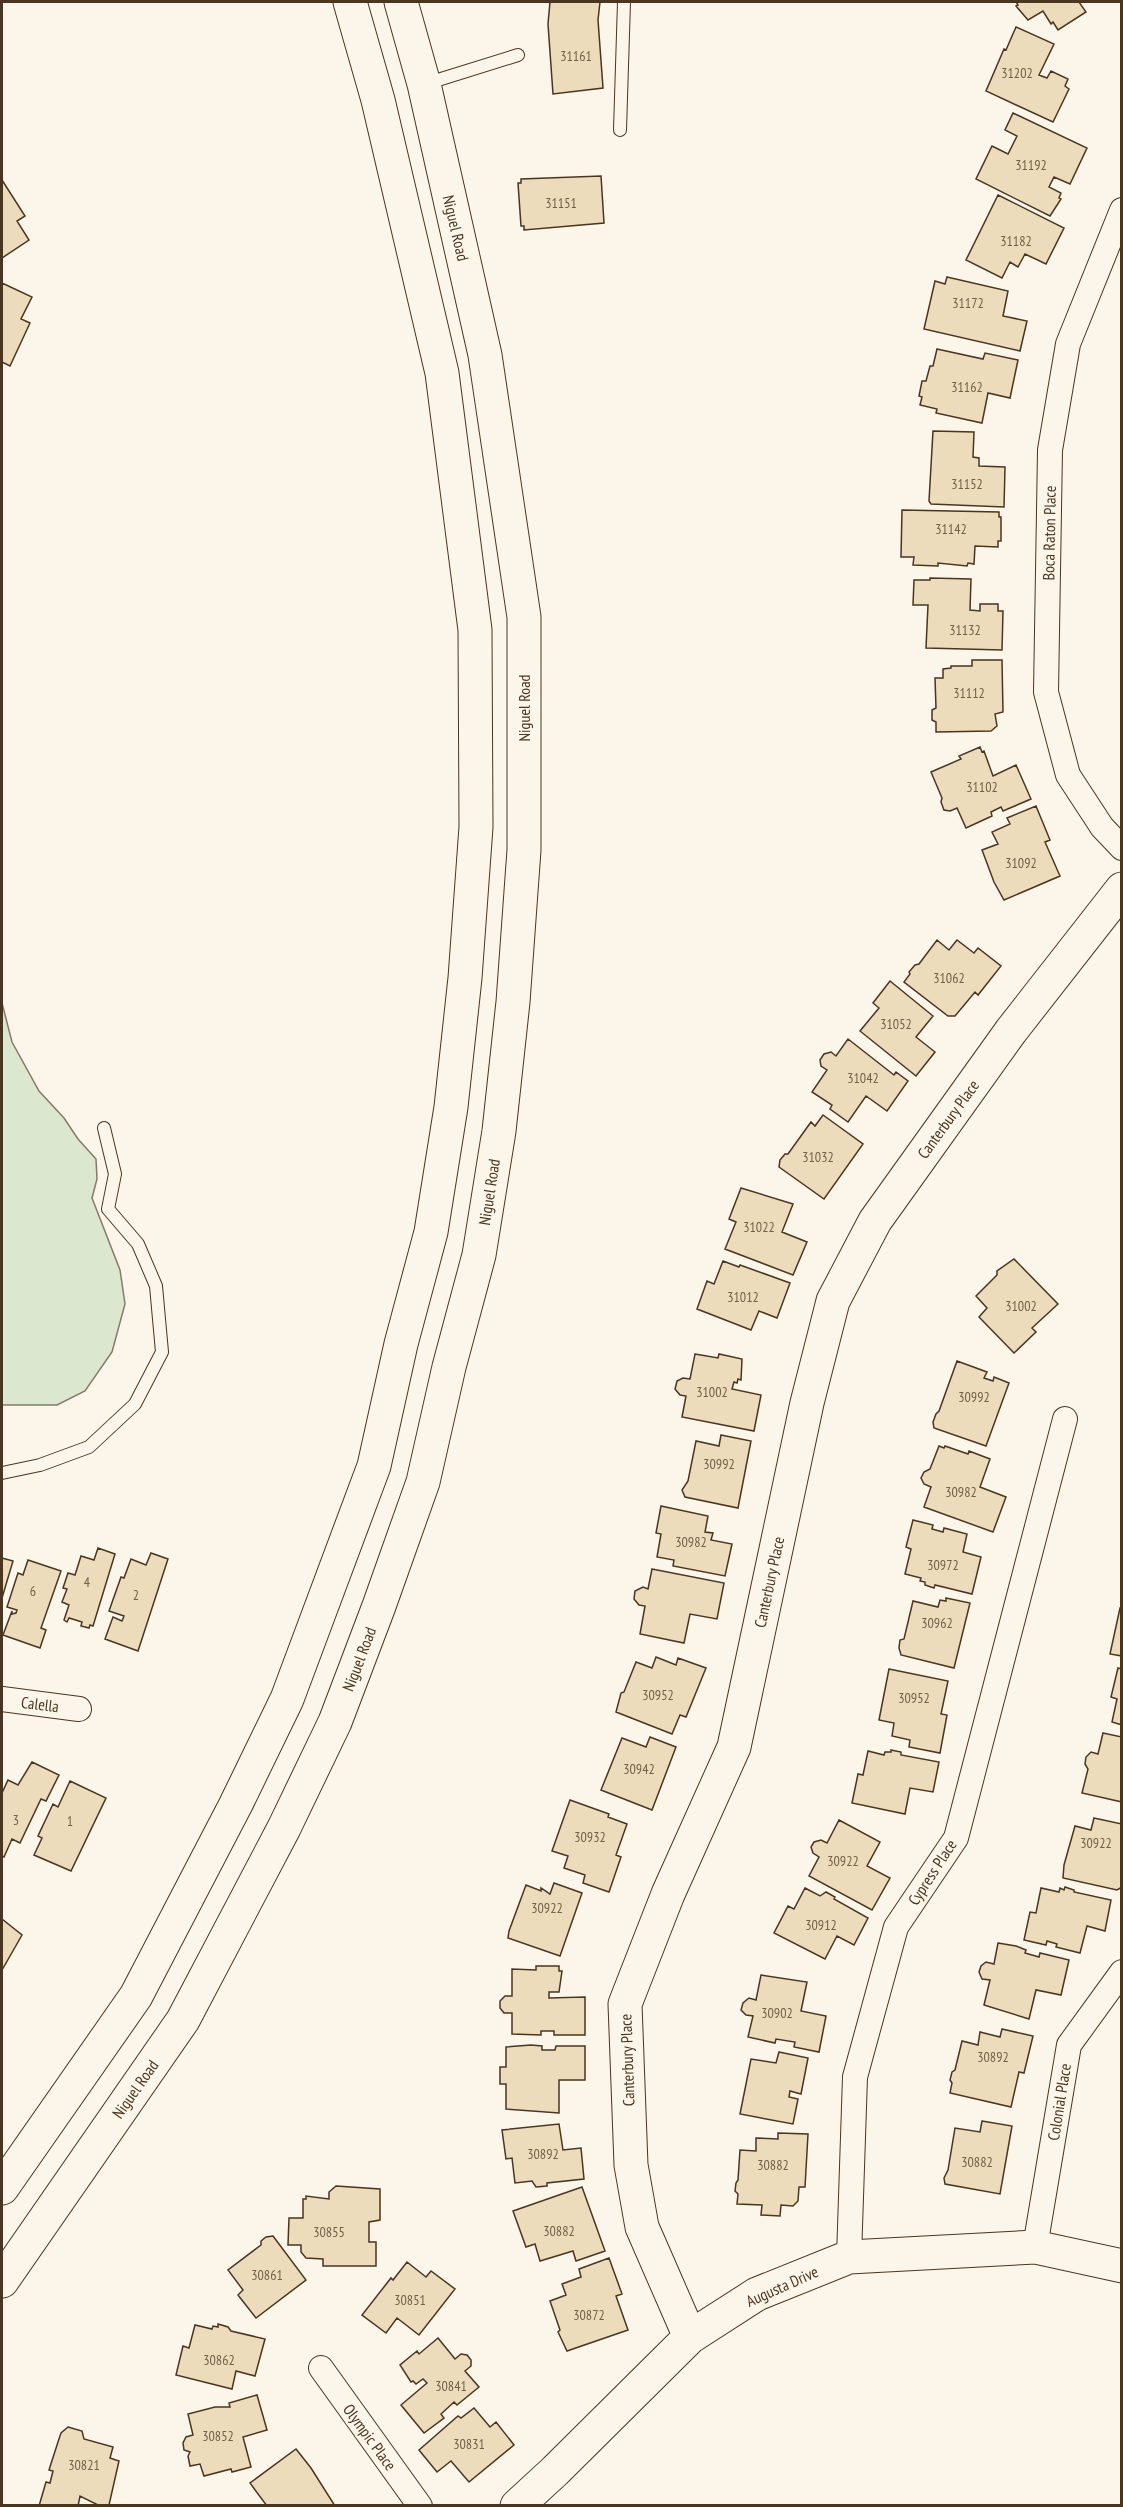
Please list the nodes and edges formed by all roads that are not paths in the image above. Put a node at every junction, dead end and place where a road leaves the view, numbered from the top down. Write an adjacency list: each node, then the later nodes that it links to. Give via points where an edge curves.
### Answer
1 (350, 2): 6 (main road)
2 (401, 2): 5 (main road, Niguel Road)
3 (624, 2): 7 (lane)
4 (518, 55): 5 (lane)
5 (424, 84): 6 (main road); 21 (main road, Niguel Road, via 485,355 524,617 523,862 499,1131 479,1255 423,1482 335,1722 183,2020)
6 (378, 100): 17 (main road, via 442,373 475,630 476,827 466,967 452,1107 431,1232 374,1466 287,1699 136,1996)
7 (620, 130)
8 (1122, 210): 9 (street, Boca Raton Place, via 1068,344 1050,450 1046,692 1068,775 1102,827)
9 (1122, 848)
10 (1122, 889): 22 (main road, Canterbury Place, via 1011,1031 875,1221 833,1301 807,1403 734,1747 668,1894 625,2004 631,2165 642,2227)
11 (104, 1128): 13 (lane, via 115,1174 108,1209 138,1244 156,1286 162,1352 135,1404 89,1447 40,1465)
12 (1065, 1419): 19 (street, Cypress Place, via 956,1838 896,1927 855,2077)
13 (2, 1473)
14 (2, 1699): 15 (street, Calella)
15 (80, 1709)
16 (1122, 1972): 18 (street, Colonial Place, via 1069,2045)
17 (2, 2188)
18 (1035, 2247): 19 (main road, Augusta Drive); 20 (main road, Augusta Drive)
19 (849, 2257): 22 (main road, Augusta Drive, via 757,2294)
20 (1122, 2265)
21 (2, 2281)
22 (690, 2337): 25 (main road, Augusta Drive)
23 (321, 2368): 24 (street, Olympic Place)
24 (420, 2505)
25 (517, 2505)

